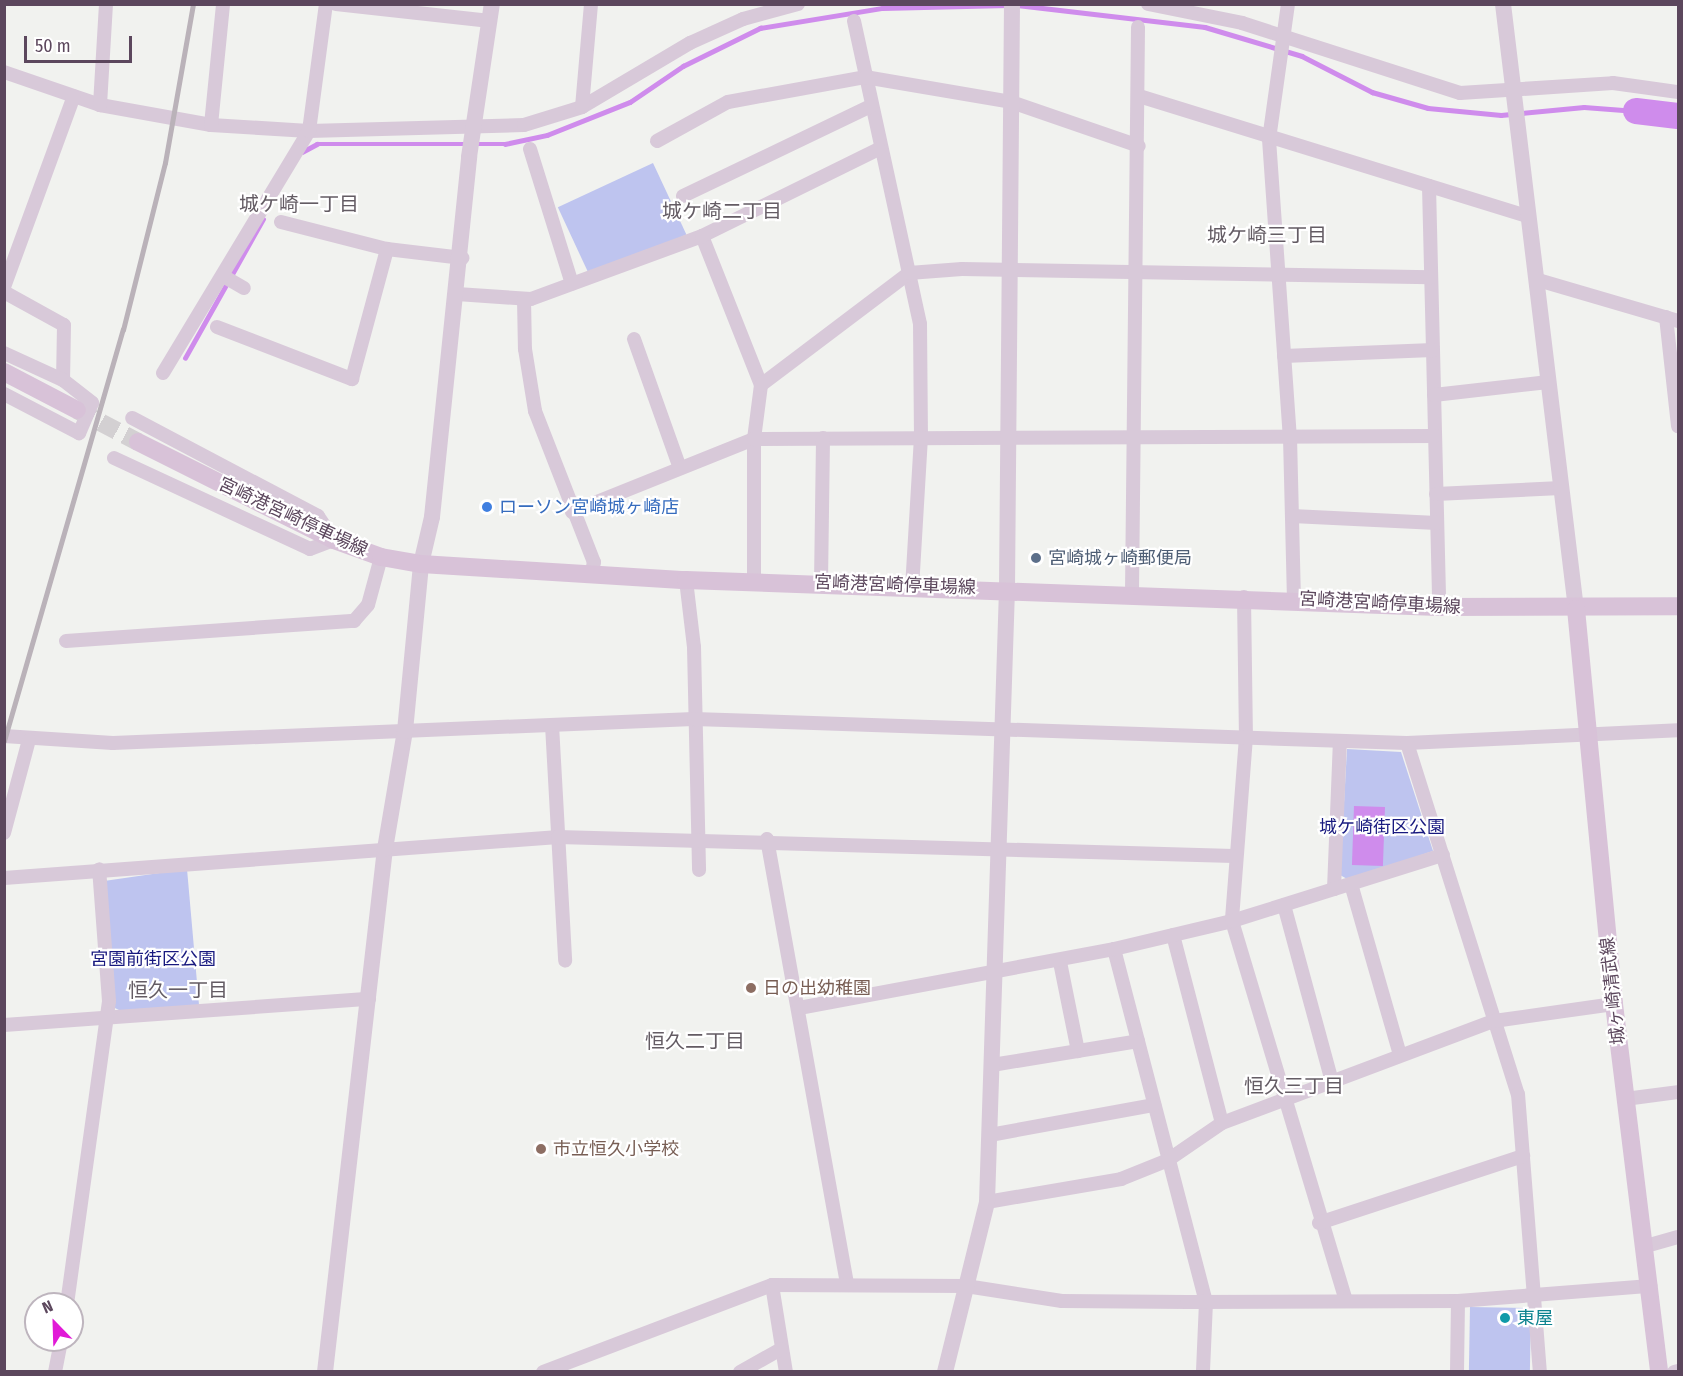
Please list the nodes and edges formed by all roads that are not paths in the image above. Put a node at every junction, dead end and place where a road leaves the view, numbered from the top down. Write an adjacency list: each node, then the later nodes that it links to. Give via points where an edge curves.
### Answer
1 (106, 4): 22 (street)
2 (223, 4): 25 (street)
3 (326, 4): 27 (street)
4 (336, 4): 11 (street)
5 (591, 4): 23 (street)
6 (798, 4): 23 (street, via 743,19 690,43)
7 (1148, 4): 14 (street)
8 (1288, 4): 14 (street)
9 (1503, 4): 17 (street)
10 (1012, 10): 21 (street)
11 (491, 13): 26 (street)
12 (854, 21): 16 (street)
13 (1138, 27): 20 (street)
14 (1285, 36): 17 (street, via 1436,87 1482,95); 28 (street)
15 (4, 72): 19 (street)
16 (865, 76): 21 (street); 24 (street); 29 (street, via 728,102)
17 (1514, 92): 18 (street, via 1613,83); 35 (street)
18 (1678, 92)
19 (74, 96): 22 (street); 48 (street)
20 (1139, 96): 28 (street); 30 (street)
21 (1011, 102): 30 (street); 40 (street)
22 (100, 105): 25 (street)
23 (582, 106): 26 (street, via 524,125)
24 (871, 106): 32 (street); 34 (street)
25 (211, 125): 27 (street)
26 (475, 128): 27 (street); 39 (street, via 469,157)
27 (309, 131): 44 (street)
28 (1269, 139): 33 (street); 43 (street)
29 (657, 141)
30 (1139, 146): 41 (street)
31 (531, 149): 47 (street)
32 (879, 149): 37 (street); 42 (street)
33 (1429, 186): 35 (street); 45 (street)
34 (683, 196)
35 (1529, 217): 46 (street)
36 (281, 222): 38 (street)
37 (702, 236): 47 (street); 63 (street)
38 (387, 249): 39 (street); 54 (street, via 352,379)
39 (462, 258): 51 (street)
40 (1008, 270): 41 (street); 42 (street); 75 (street)
41 (1139, 272): 43 (street); 73 (street)
42 (909, 273): 63 (street); 70 (street, via 920,324)
43 (1278, 275): 45 (street); 58 (street)
44 (223, 276): 49 (street); 60 (street)
45 (1431, 277): 56 (street)
46 (1538, 280): 53 (street); 62 (street)
47 (572, 284): 52 (street)
48 (4, 287)
49 (244, 288)
50 (4, 292): 61 (street, via 64,325)
51 (457, 294): 52 (street); 86 (street, via 432,517)
52 (524, 299): 81 (street, via 525,349 535,411)
53 (1672, 319): 68 (street)
54 (217, 327)
55 (634, 339): 78 (street)
56 (1433, 350): 58 (street); 65 (street)
57 (4, 352): 61 (street)
58 (1284, 356): 71 (street)
59 (4, 372): 66 (main road)
60 (163, 373)
61 (63, 380): 64 (street, via 92,403 79,433)
62 (1548, 382): 65 (street); 79 (street)
63 (761, 385): 74 (street)
64 (4, 394)
65 (1434, 395): 69 (street)
66 (77, 410)
67 (132, 418): 84 (street, via 318,516)
68 (1678, 426)
69 (1435, 436): 71 (street); 80 (street)
70 (921, 437): 72 (street); 75 (street); 91 (street)
71 (1290, 437): 73 (street); 82 (street)
72 (823, 438): 74 (street); 90 (street)
73 (1137, 438): 75 (street); 93 (street)
74 (754, 439): 78 (street); 89 (street)
75 (1009, 439): 92 (street)
76 (138, 442): 84 (main road, 宮崎港宮崎停車場線)
77 (114, 458): 84 (street, via 310,549)
78 (680, 468): 81 (street)
79 (1561, 488): 80 (street); 98 (street)
80 (1436, 494): 83 (street)
81 (572, 512): 87 (street, via 594,562)
82 (1292, 516): 83 (street); 95 (street)
83 (1437, 523): 97 (street)
84 (334, 540): 85 (main road, 宮崎港宮崎停車場線)
85 (381, 557): 86 (main road, 宮崎港宮崎停車場線); 99 (street, via 368,605 354,621)
86 (421, 564): 87 (main road, 宮崎港宮崎停車場線); 104 (street)
87 (591, 576): 88 (main road, 宮崎港宮崎停車場線)
88 (686, 580): 89 (main road, 宮崎港宮崎停車場線); 100 (street)
89 (754, 581): 90 (main road, 宮崎港宮崎停車場線)
90 (821, 583): 91 (main road, 宮崎港宮崎停車場線)
91 (912, 587): 92 (main road, 宮崎港宮崎停車場線)
92 (1006, 588): 93 (main road, 宮崎港宮崎停車場線); 102 (street)
93 (1132, 592): 94 (main road, 宮崎港宮崎停車場線)
94 (1244, 597): 95 (main road, 宮崎港宮崎停車場線); 107 (street)
95 (1294, 599): 97 (main road, 宮崎港宮崎停車場線)
96 (1678, 606): 98 (main road, 宮崎港宮崎停車場線)
97 (1439, 607): 98 (main road, 宮崎港宮崎停車場線)
98 (1576, 609): 105 (main road, 城ヶ崎清武線)
99 (66, 641)
100 (694, 719): 101 (street); 102 (street); 114 (street)
101 (552, 725): 104 (street); 112 (street)
102 (1002, 730): 107 (street); 115 (street)
103 (1678, 730): 105 (street)
104 (405, 731): 108 (street, via 113,743); 116 (street)
105 (1588, 732): 110 (street); 132 (main road, 城ヶ崎清武線)
106 (4, 736): 108 (street)
107 (1246, 737): 109 (street); 118 (street)
108 (29, 740): 111 (street)
109 (1340, 741): 110 (street); 123 (street)
110 (1407, 743): 117 (street)
111 (4, 833)
112 (558, 837): 114 (street); 116 (street); 128 (street)
113 (767, 839): 114 (street); 115 (street); 133 (street)
114 (695, 840): 120 (street)
115 (999, 847): 118 (street); 130 (street)
116 (385, 849): 119 (street); 131 (street)
117 (1443, 855): 122 (street); 135 (street)
118 (1234, 856): 125 (street)
119 (99, 869): 121 (street); 134 (street)
120 (699, 870)
121 (4, 878)
122 (1351, 884): 123 (street); 139 (street)
123 (1334, 889): 124 (street)
124 (1284, 905): 125 (street); 141 (street)
125 (1232, 921): 126 (street); 144 (street)
126 (1173, 935): 127 (street); 146 (street)
127 (1114, 949): 129 (street); 137 (street)
128 (564, 961)
129 (1060, 962): 130 (street); 138 (street)
130 (993, 975): 133 (street); 140 (street)
131 (369, 999): 134 (street); 166 (street)
132 (1614, 1004): 135 (street); 143 (main road, 城ヶ崎清武線)
133 (799, 1008): 154 (street)
134 (107, 1017): 136 (street); 158 (street)
135 (1494, 1020): 139 (street); 148 (street, via 1518,1094)
136 (4, 1024)
137 (1137, 1041): 138 (street); 145 (street)
138 (1078, 1051): 140 (street)
139 (1400, 1055): 141 (street)
140 (993, 1065): 147 (street)
141 (1332, 1082): 144 (street)
142 (1678, 1092): 143 (street)
143 (1625, 1099): 153 (main road, 城ヶ崎清武線)
144 (1283, 1103): 146 (street); 151 (street)
145 (1154, 1105): 147 (street); 149 (street)
146 (1222, 1123): 149 (street)
147 (990, 1135): 150 (street)
148 (1523, 1156): 151 (street); 159 (street)
149 (1168, 1161): 150 (street, via 1092,1187); 162 (street)
150 (987, 1202): 156 (street)
151 (1319, 1223): 160 (street)
152 (1678, 1237): 153 (street)
153 (1646, 1246): 157 (main road, 城ヶ崎清武線)
154 (847, 1285): 155 (street); 156 (street)
155 (772, 1286): 163 (street); 167 (street)
156 (966, 1286): 162 (street, via 1062,1301); 170 (street)
157 (1650, 1286): 159 (street); 174 (main road, 城ヶ崎清武線)
158 (69, 1292)
159 (1537, 1297): 161 (street); 173 (street)
160 (1346, 1300): 161 (street); 162 (street)
161 (1458, 1301): 172 (street)
162 (1206, 1302): 171 (street)
163 (781, 1349): 168 (street); 169 (street)
164 (59, 1352): 165 (street)
165 (55, 1371)
166 (325, 1371)
167 (543, 1371)
168 (740, 1371)
169 (786, 1371)
170 (945, 1371)
171 (1203, 1371)
172 (1457, 1371)
173 (1540, 1371)
174 (1659, 1371)
175 (1674, 1371): 176 (street)
176 (1678, 1371)

